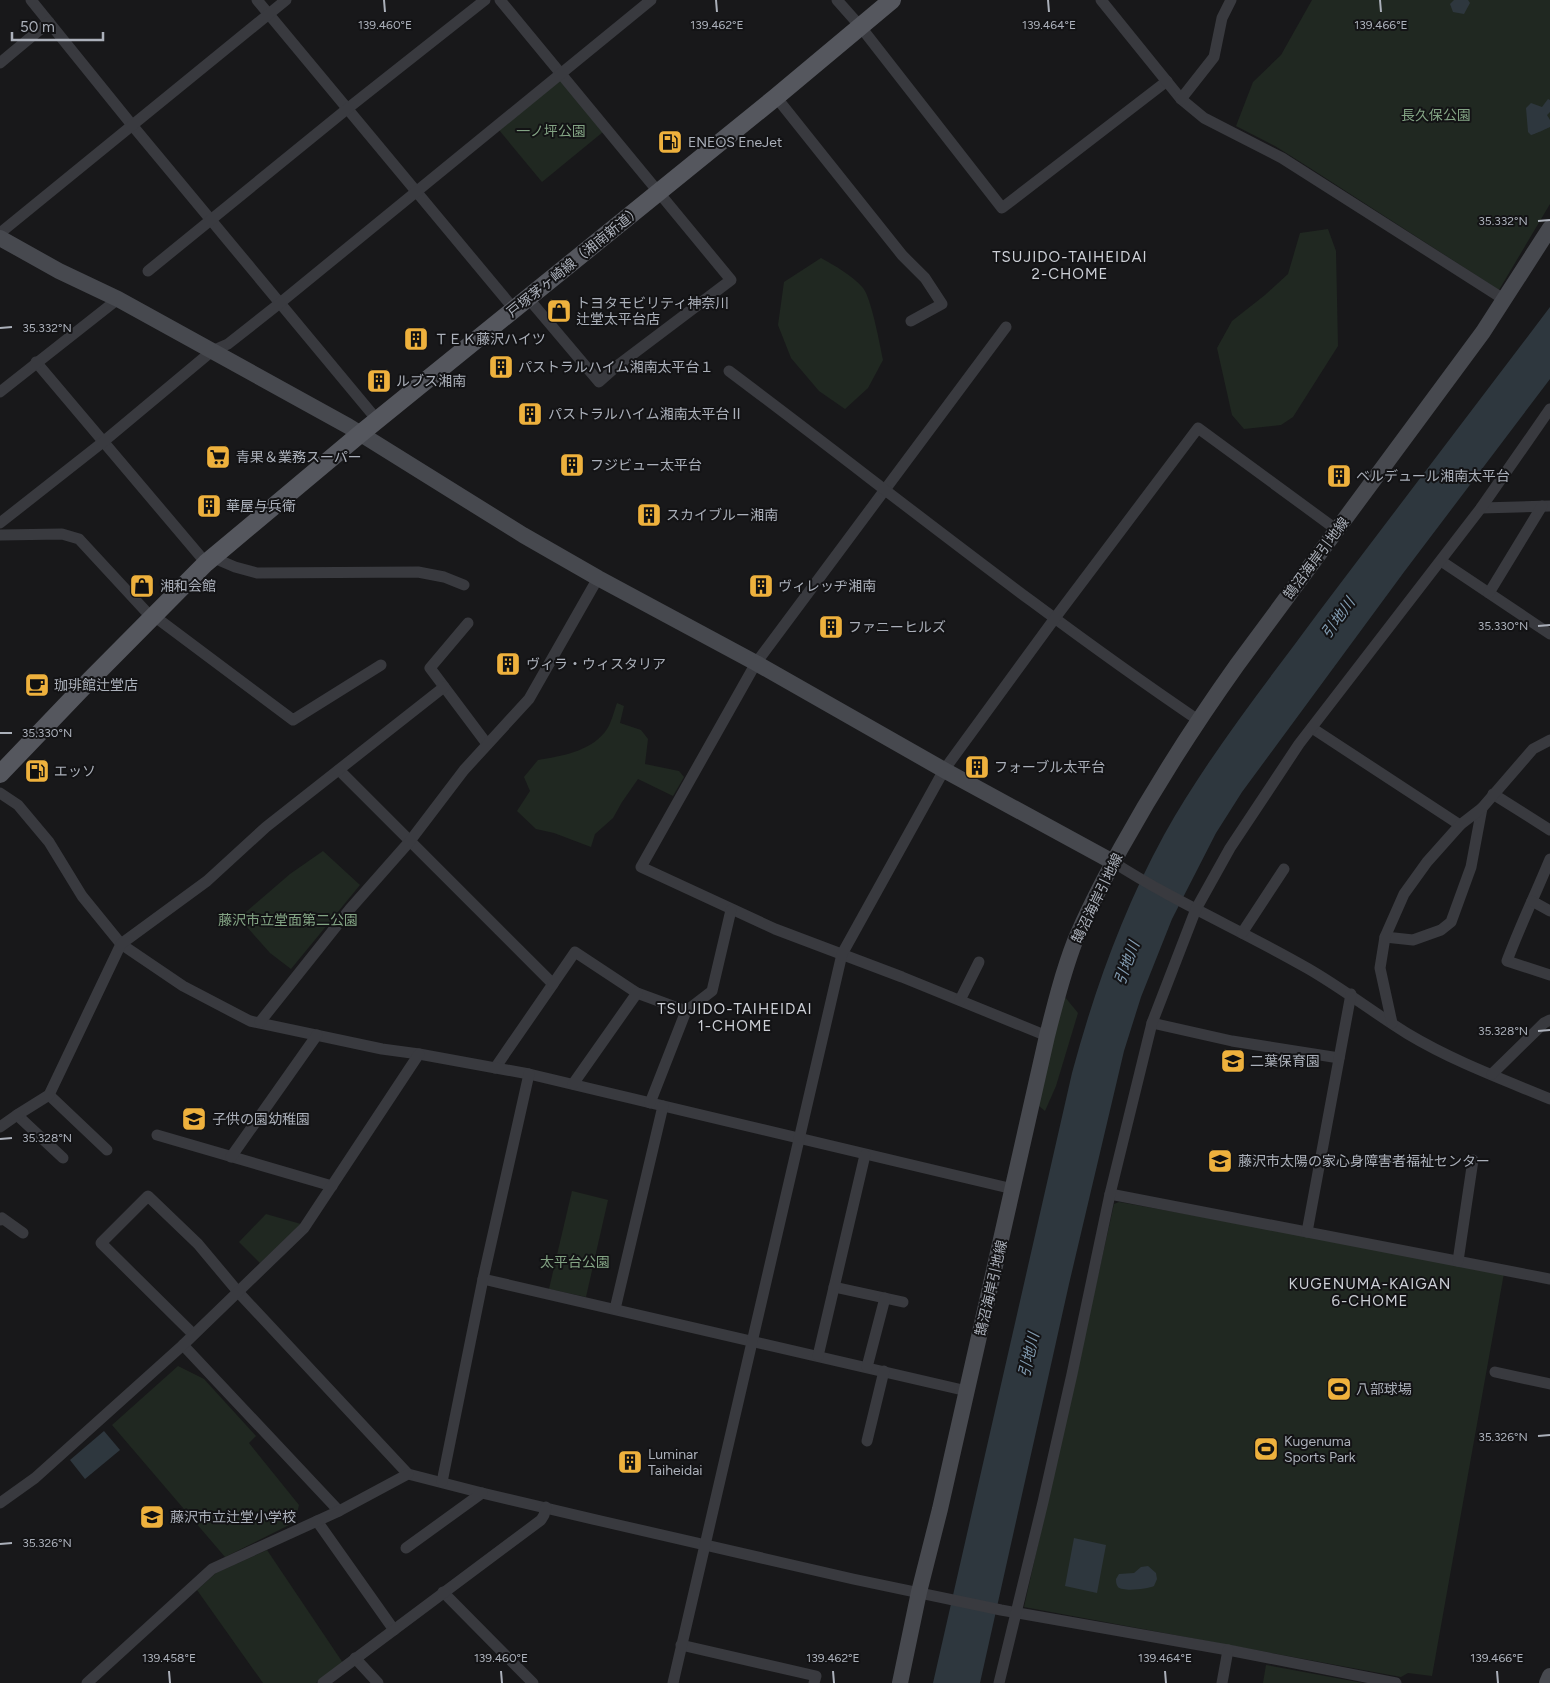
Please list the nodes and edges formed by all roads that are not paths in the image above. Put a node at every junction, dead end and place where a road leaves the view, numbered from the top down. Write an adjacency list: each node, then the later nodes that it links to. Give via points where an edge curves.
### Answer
1 (31, 0): 12 (street)
2 (257, 0): 11 (street)
3 (286, 0): 11 (street)
4 (485, 0): 19 (street)
5 (500, 0): 15 (street)
6 (651, 0): 15 (street)
7 (837, 0): 13 (street)
8 (892, 0): 13 (main road, 戸塚茅ヶ崎線（湘南新道）)
9 (1101, 0): 16 (street)
10 (1231, 0): 18 (street, via 1222,18 1214,57)
11 (269, 14): 19 (street); 20 (street)
12 (49, 22): 14 (street); 20 (street)
13 (860, 26): 16 (street, via 1002,208); 17 (main road, 戸塚茅ヶ崎線（湘南新道）)
14 (0, 63)
15 (562, 73): 21 (street); 22 (street)
16 (1167, 81): 18 (street)
17 (776, 97): 22 (main road, 戸塚茅ヶ崎線（湘南新道）); 32 (street, via 902,255 925,278 942,304)
18 (1181, 99): 29 (street, via 1204,118 1282,158)
19 (347, 109): 21 (street); 23 (street)
20 (132, 125): 23 (street); 25 (street)
21 (416, 192): 30 (street); 31 (street)
22 (659, 193): 31 (main road, 戸塚茅ヶ崎線（湘南新道）); 31 (street, via 731,280 599,382)
23 (211, 220): 27 (street); 30 (street)
24 (1550, 228): 29 (street, 鵠沼海岸引地線)
25 (0, 233)
26 (0, 238): 28 (street)
27 (148, 271)
28 (118, 299): 34 (street); 35 (street)
29 (1505, 300): 47 (street, 鵠沼海岸引地線)
30 (280, 303): 34 (street, via 228,344); 39 (street)
31 (521, 304): 39 (main road, 戸塚茅ヶ崎線（湘南新道）)
32 (911, 321)
33 (1006, 327): 43 (street)
34 (212, 350): 41 (street); 42 (street)
35 (36, 362): 37 (street); 42 (street)
36 (729, 371): 43 (street)
37 (0, 392)
38 (1550, 409): 40 (street)
39 (378, 420): 41 (main road, 戸塚茅ヶ崎線（湘南新道）)
40 (1546, 422): 45 (street)
41 (360, 434): 49 (main road, 戸塚茅ヶ崎線（湘南新道）); 51 (street)
42 (103, 442): 46 (street); 49 (street)
43 (884, 489): 55 (street); 58 (street)
44 (1546, 506): 45 (street); 53 (street)
45 (1481, 508): 50 (street)
46 (0, 523)
47 (1337, 530): 55 (street, via 1198,428); 61 (street, 鵠沼海岸引地線)
48 (0, 536): 54 (street, via 62,534 79,539)
49 (210, 560): 52 (street, via 257,573 418,572); 54 (main road, 戸塚茅ヶ崎線（湘南新道）)
50 (1441, 561): 53 (street); 62 (street)
51 (598, 578): 58 (street); 64 (street, via 529,699)
52 (464, 585)
53 (1489, 593): 57 (street)
54 (153, 617): 59 (street, via 293,720); 67 (main road, 戸塚茅ヶ崎線（湘南新道）)
55 (1055, 618): 61 (street); 66 (street)
56 (468, 623): 60 (street, via 430,668)
57 (1550, 634)
58 (756, 663): 66 (street); 79 (street, via 641,867)
59 (380, 665)
60 (444, 687): 64 (street); 65 (street)
61 (1198, 720): 75 (street, 鵠沼海岸引地線)
62 (1312, 728): 71 (street); 78 (street, via 1230,848)
63 (1550, 740): 69 (street, via 1533,749)
64 (486, 744): 73 (street)
65 (339, 770): 73 (street); 83 (street, via 206,881)
66 (944, 770): 75 (street); 84 (street)
67 (0, 774)
68 (0, 792): 83 (street, via 18,805 49,842 82,896)
69 (1493, 794): 70 (street); 72 (street)
70 (1482, 808): 71 (street); 82 (street, via 1471,867 1450,922 1441,930 1413,940)
71 (1460, 825): 82 (street, via 1404,894)
72 (1550, 830)
73 (410, 841): 87 (street); 93 (street, via 350,909)
74 (1550, 858): 77 (street)
75 (1113, 862): 78 (street); 97 (street, 鵠沼海岸引地線, via 1072,949)
76 (1284, 869): 81 (street)
77 (1532, 901): 80 (street); 86 (street, via 1507,961)
78 (1196, 909): 81 (street); 94 (street)
79 (731, 910): 84 (street); 91 (street, via 712,991)
80 (1550, 911)
81 (1242, 933): 89 (street)
82 (1385, 938): 95 (street, via 1380,968)
83 (121, 944): 93 (street, via 183,986 239,1016); 104 (street)
84 (842, 954): 90 (street); 111 (street)
85 (979, 962): 90 (street)
86 (1550, 975)
87 (553, 984): 88 (street, via 575,952); 100 (street)
88 (637, 993): 91 (street); 103 (street)
89 (1351, 994): 95 (street); 99 (street)
90 (960, 1000): 97 (street)
91 (686, 1011): 106 (street)
92 (1550, 1020): 102 (street)
93 (260, 1022): 96 (street)
94 (1152, 1023): 99 (street, via 1232,1041); 119 (street)
95 (1392, 1023): 102 (street, via 1454,1058)
96 (317, 1035): 98 (street); 114 (street)
97 (1048, 1036): 118 (street, 鵠沼海岸引地線)
98 (419, 1054): 100 (street); 117 (street)
99 (1339, 1058): 121 (street)
100 (494, 1068): 101 (street)
101 (529, 1074): 103 (street); 124 (street)
102 (1492, 1074): 105 (street)
103 (573, 1084): 106 (street)
104 (48, 1095): 108 (street); 112 (street)
105 (1550, 1099)
106 (650, 1103): 107 (street)
107 (663, 1106): 111 (street); 130 (street)
108 (16, 1115): 109 (street); 115 (street)
109 (0, 1127)
110 (157, 1135): 114 (street)
111 (800, 1138): 113 (street); 132 (street)
112 (107, 1150)
113 (864, 1155): 118 (street); 126 (street)
114 (232, 1157): 117 (street)
115 (63, 1158)
116 (1473, 1160): 123 (street)
117 (332, 1186): 127 (street, via 304,1228)
118 (1013, 1189): 139 (street, 鵠沼海岸引地線)
119 (1110, 1194): 121 (street); 152 (street, via 1043,1502)
120 (0, 1220): 122 (street, via 2,1218)
121 (1307, 1232): 123 (street)
122 (24, 1233)
123 (1458, 1261): 125 (street)
124 (483, 1279): 130 (street); 142 (street)
125 (1550, 1279)
126 (834, 1286): 128 (street); 134 (street)
127 (239, 1293): 131 (street); 131 (street, via 198,1244 148,1196 101,1243); 141 (street)
128 (884, 1298): 129 (street); 135 (street)
129 (903, 1302)
130 (615, 1309): 132 (street)
131 (193, 1334): 133 (street)
132 (753, 1341): 134 (street); 148 (street)
133 (183, 1345): 144 (street, via 35,1478); 146 (street)
134 (818, 1356): 135 (street)
135 (867, 1368): 136 (street)
136 (884, 1371): 139 (street); 140 (street)
137 (1495, 1372): 138 (street)
138 (1550, 1384)
139 (967, 1391): 151 (street, 鵠沼海岸引地線)
140 (867, 1441)
141 (408, 1474): 142 (street); 146 (street)
142 (442, 1482): 143 (street)
143 (482, 1493): 145 (street); 149 (street)
144 (0, 1503)
145 (546, 1507): 148 (street); 150 (street, via 541,1520)
146 (339, 1511): 147 (street)
147 (317, 1522): 153 (street); 158 (street, via 212,1569)
148 (704, 1544): 151 (street); 154 (street)
149 (406, 1548)
150 (443, 1592): 153 (street); 161 (street)
151 (927, 1594): 152 (street); 164 (street, 鵠沼海岸引地線)
152 (1015, 1612): 155 (street); 165 (street)
153 (394, 1630): 156 (street)
154 (681, 1646): 162 (street); 163 (street, via 816,1676)
155 (1228, 1650): 166 (street); 167 (street)
156 (355, 1658): 159 (street); 160 (street)
157 (1550, 1676): 168 (street)
158 (87, 1683)
159 (323, 1683)
160 (378, 1683)
161 (533, 1683)
162 (673, 1683)
163 (814, 1683)
164 (900, 1683)
165 (999, 1683)
166 (1222, 1683)
167 (1396, 1683)
168 (1548, 1683)

